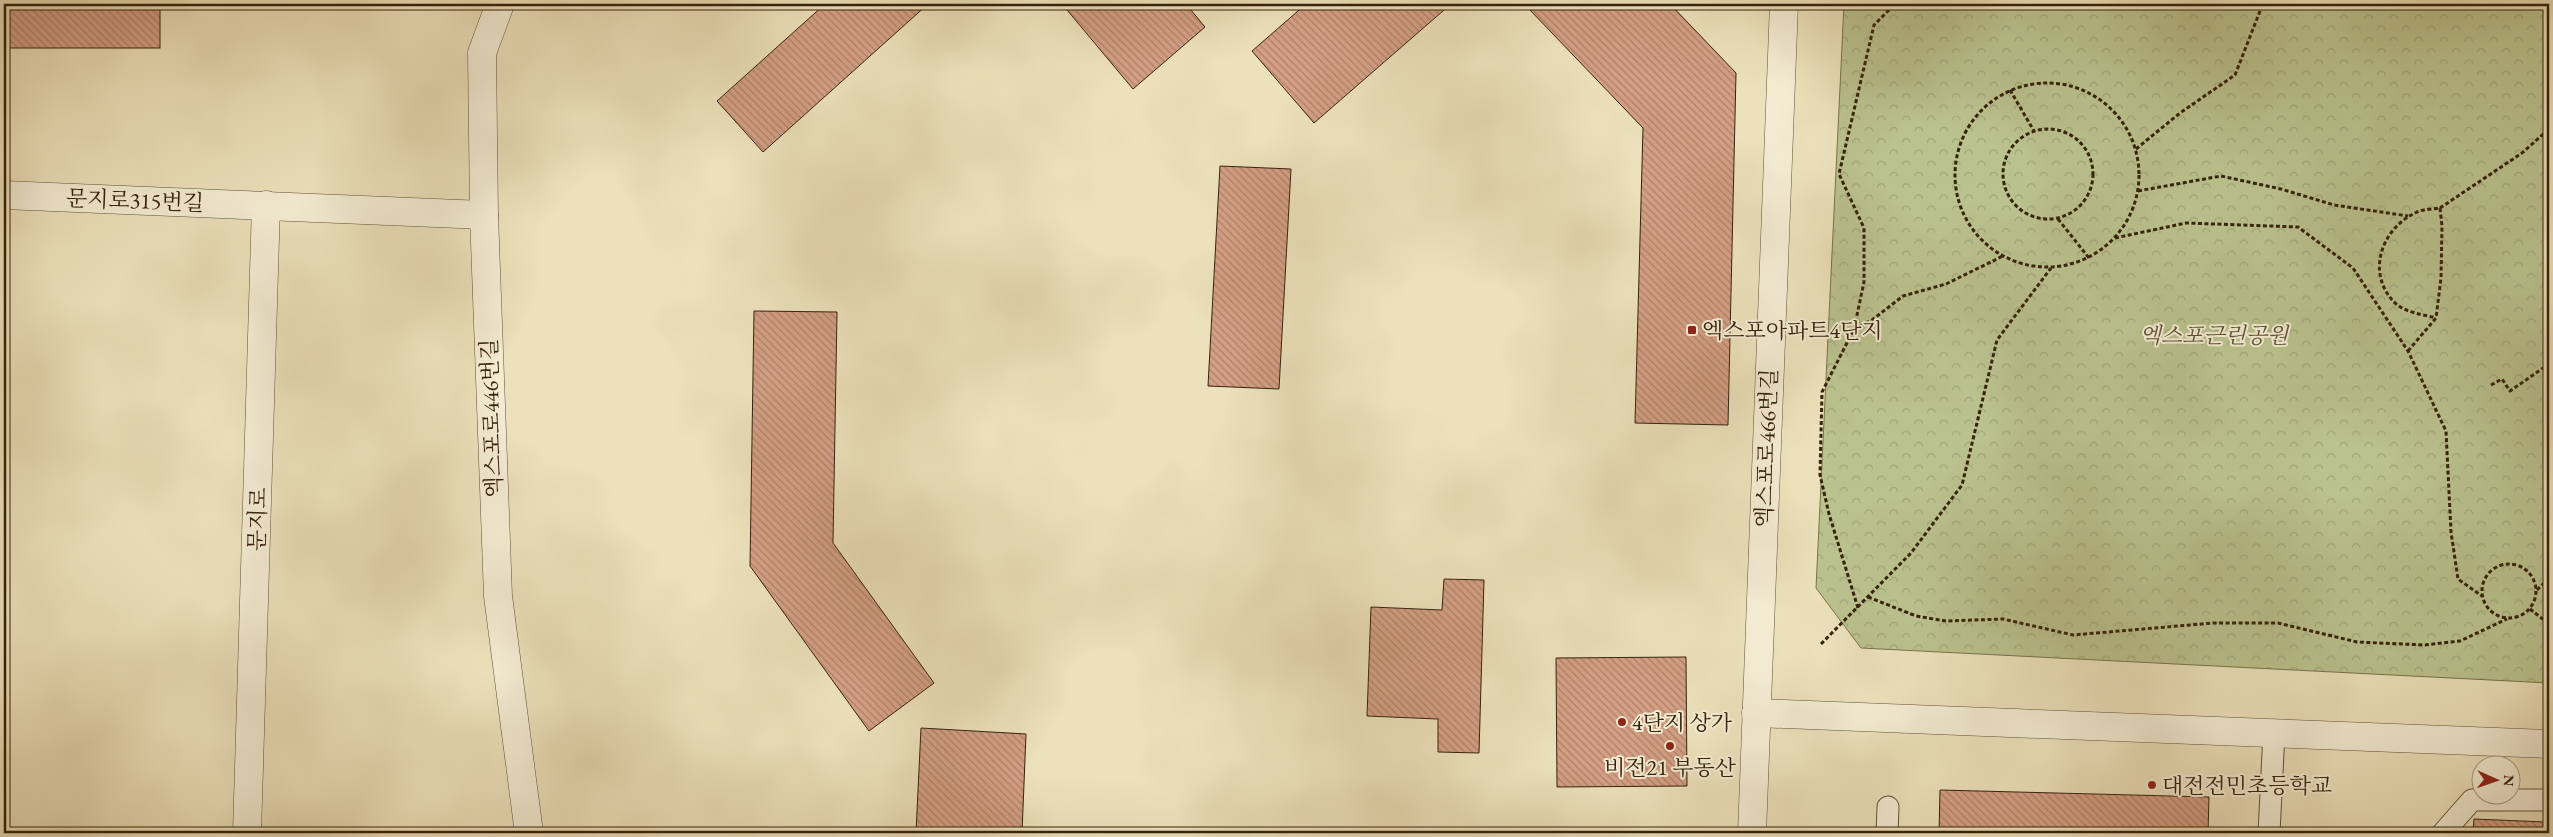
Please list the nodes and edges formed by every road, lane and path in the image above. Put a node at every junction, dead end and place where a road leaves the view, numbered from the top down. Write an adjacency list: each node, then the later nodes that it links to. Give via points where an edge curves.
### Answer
1 (500, 4): 14 (street, 엑스포로446번길, via 482,53)
2 (1784, 4): 35 (street, 엑스포로466번길)
3 (1895, 4): 22 (path, via 1874,24 1839,174 1864,228 1864,282)
4 (2266, 4): 8 (path, via 2262,6 2235,75)
5 (2010, 90): 7 (path); 8 (path, via 2041,82 2072,86 2100,98 2122,121); 18 (path, via 1986,106 1967,129 1957,156 1955,186 1963,214 1980,238)
6 (2549, 129): 12 (path, via 2522,153)
7 (2034, 131): 16 (path, via 2012,147 2005,161 2006,192 2014,205 2027,214 2042,220); 16 (path, via 2061,130 2084,146 2090,158 2091,188 2084,202 2072,213)
8 (2136, 149): 9 (path, via 2140,170)
9 (2138, 191): 15 (path, via 2221,176 2334,205); 17 (path, via 2130,216)
10 (4, 195): 11 (street, 문지로315번길); 13 (street)
11 (266, 205): 14 (street, 문지로315번길); 40 (street, 문지로)
12 (2440, 208): 15 (path); 21 (path, via 2441,278)
13 (4, 214)
14 (484, 215): 41 (street, 엑스포로446번길, via 498,596)
15 (2409, 216): 21 (path, via 2391,231 2380,252 2380,280 2394,302 2408,311)
16 (2058, 219): 19 (path)
17 (2115, 238): 19 (path); 23 (path, via 2186,224 2298,227 2353,268)
18 (2003, 256): 20 (path, via 2026,265); 22 (path, via 1946,284 1903,296 1872,320)
19 (2089, 258): 20 (path)
20 (2051, 268): 29 (path, via 1997,340 1962,485 1911,553)
21 (2436, 318): 23 (path)
22 (1854, 329): 30 (path, via 1822,392 1820,475)
23 (2408, 351): 28 (path, via 2446,431 2451,532 2458,579)
24 (2549, 364): 25 (path, via 2510,392 2502,379)
25 (2491, 385)
26 (2549, 578): 27 (path)
27 (2537, 591): 28 (path, via 2536,583 2525,569 2502,565 2489,573); 31 (path)
28 (2482, 596): 32 (path, via 2491,612)
29 (1868, 598): 30 (path); 32 (path, via 1916,616 1946,621 2003,619 2073,635 2213,623 2278,623 2357,642 2426,645 2460,641)
30 (1858, 608): 34 (path)
31 (2530, 609): 32 (path, via 2516,618); 33 (path)
32 (2507, 619)
33 (2549, 624)
34 (1821, 644)
35 (1756, 713): 36 (street); 42 (street, 엑스포로466번길)
36 (2274, 733): 37 (street); 44 (lane)
37 (2549, 744)
38 (2549, 800): 45 (lane, via 2472,800)
39 (1888, 807): 43 (lane)
40 (247, 833)
41 (529, 833)
42 (1752, 833)
43 (1887, 833)
44 (2269, 833)
45 (2443, 833)

